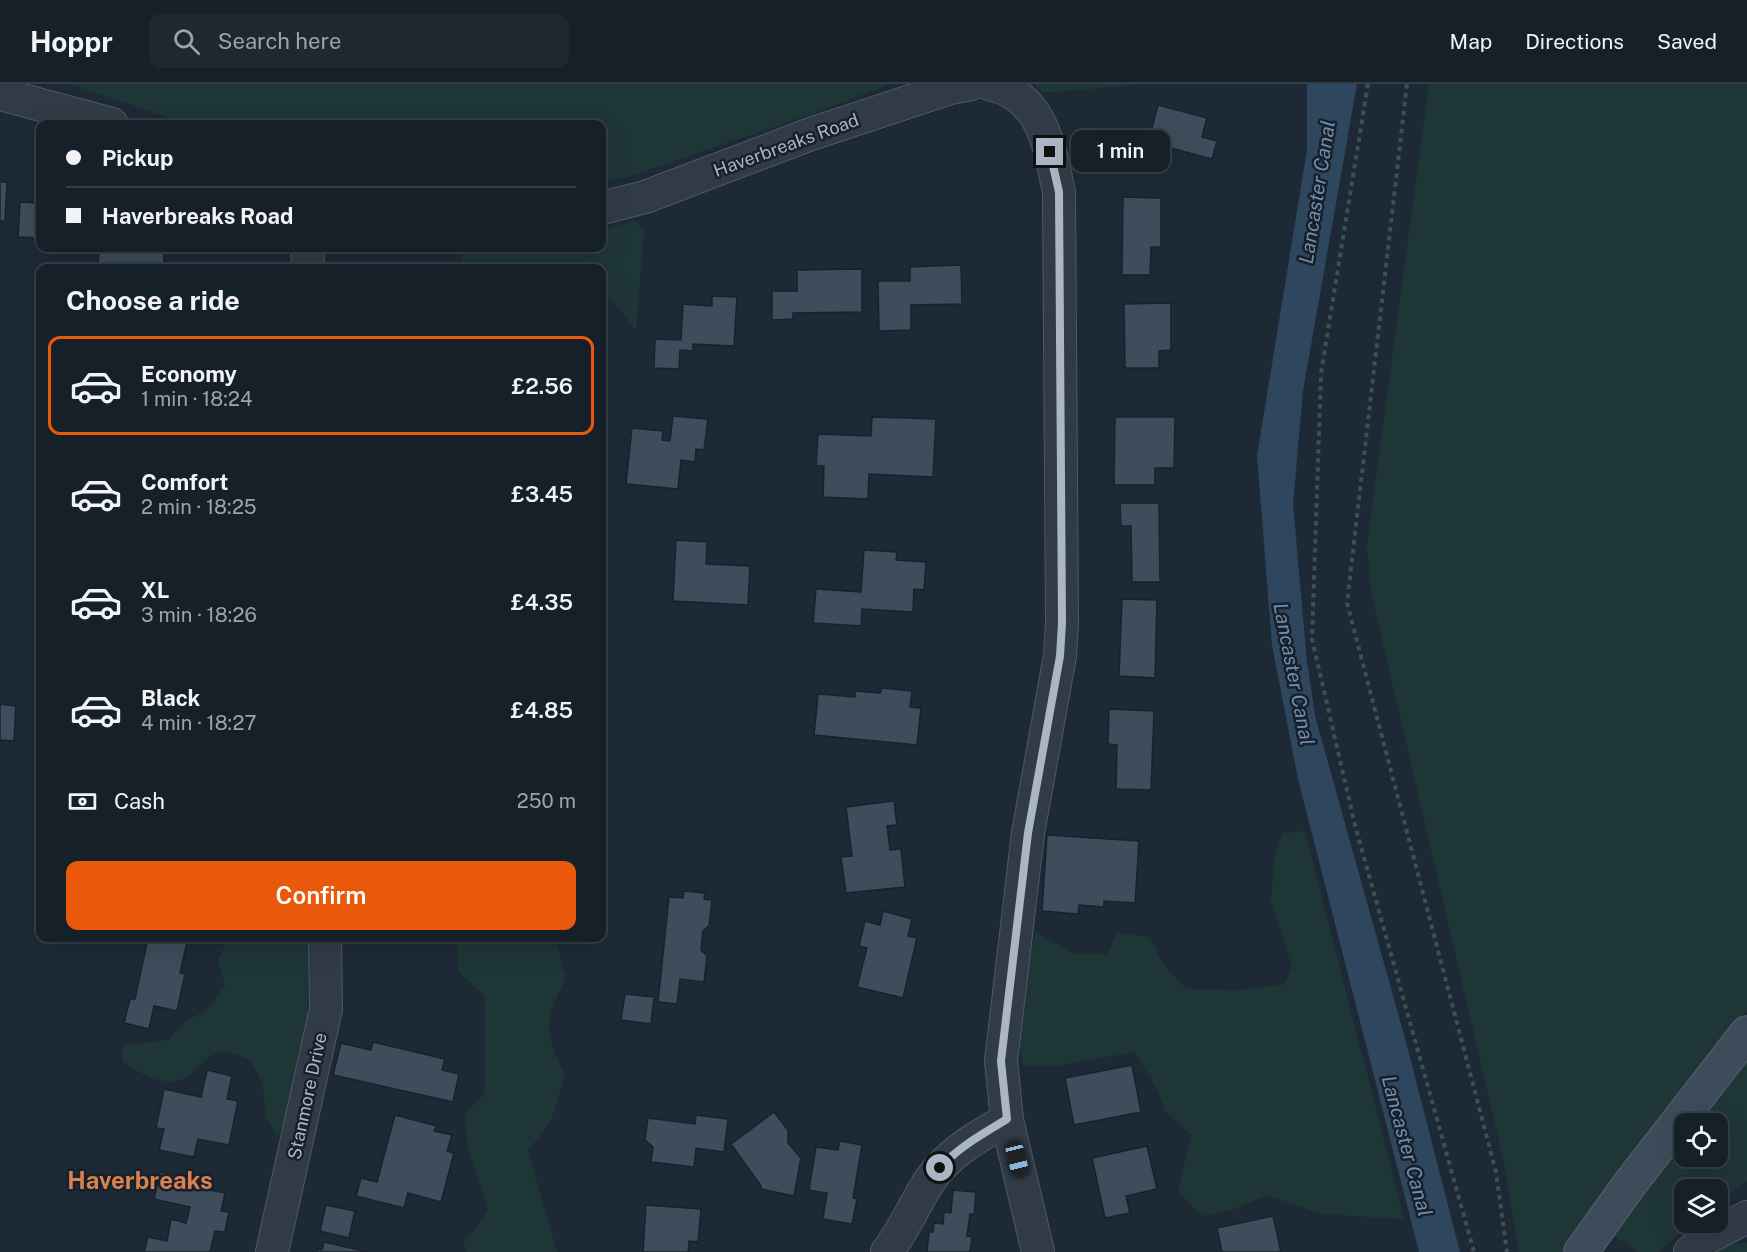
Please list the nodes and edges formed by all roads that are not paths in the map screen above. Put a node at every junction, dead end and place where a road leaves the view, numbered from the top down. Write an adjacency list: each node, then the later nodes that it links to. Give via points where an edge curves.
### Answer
1 (971, 84): 5 (street, Haverbreaks Road, via 811,134 645,197)
2 (989, 84): 8 (street, via 1007,88 1028,104 1046,132 1059,192 1061,291 1060,656 1028,833 1001,1061)
3 (0, 94): 4 (street)
4 (97, 120)
5 (606, 207)
6 (326, 942): 10 (street, Stanmore Drive, via 326,1009)
7 (1747, 1033): 13 (street)
8 (1007, 1119): 11 (street, via 950,1157 931,1179); 12 (street)
9 (1747, 1217): 14 (street, via 1707,1238)
10 (272, 1252)
11 (887, 1252)
12 (1038, 1252)
13 (1581, 1252)
14 (1690, 1252)

